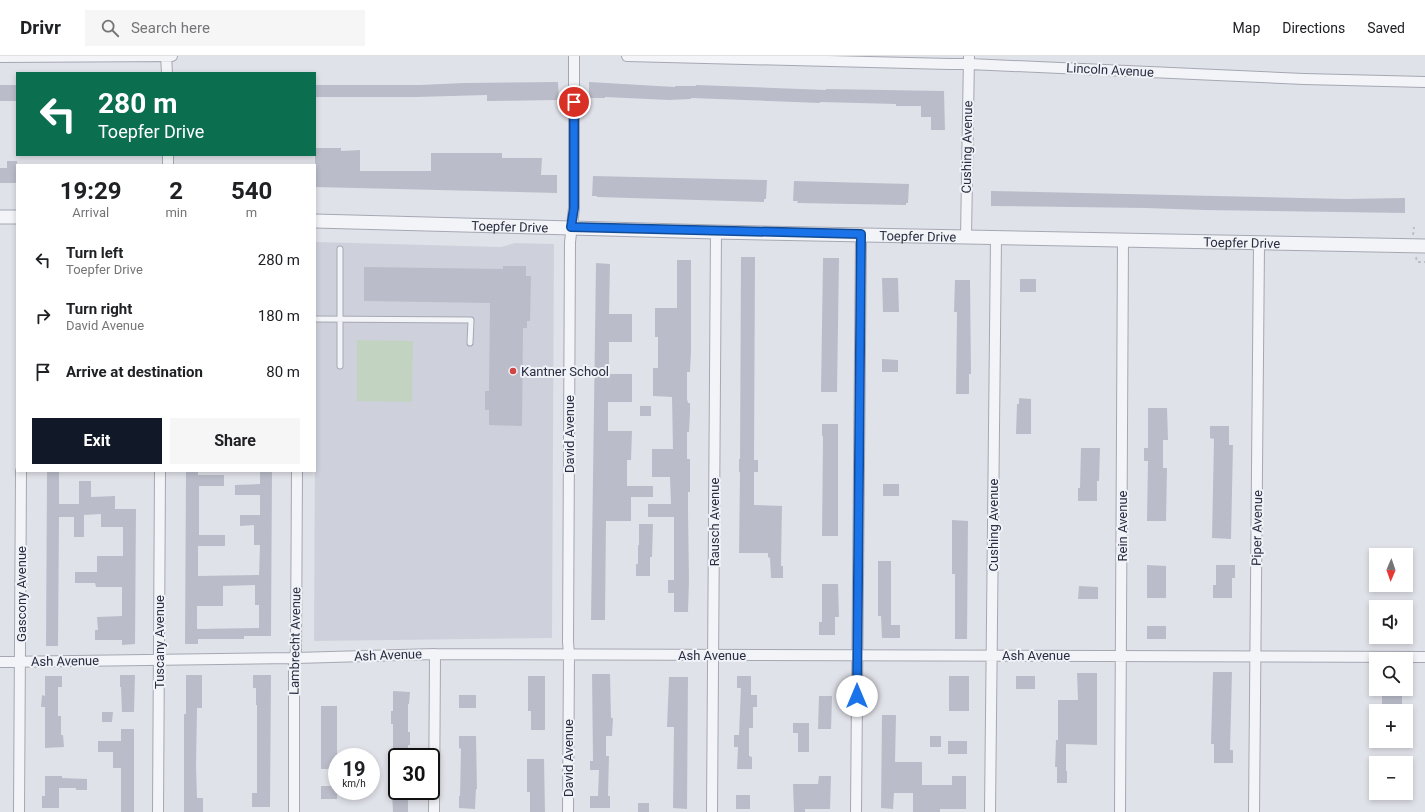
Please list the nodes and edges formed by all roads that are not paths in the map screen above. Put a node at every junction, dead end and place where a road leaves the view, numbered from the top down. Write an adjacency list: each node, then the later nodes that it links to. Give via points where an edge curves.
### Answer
1 (166, 56): 2 (street); 5 (street); 7 (street)
2 (172, 56)
3 (574, 56): 12 (street, David Avenue, via 574,208)
4 (627, 56): 6 (street, Lincoln Avenue, via 949,64)
5 (0, 57)
6 (969, 60): 8 (street, Lincoln Avenue, via 1296,78); 15 (street, Cushing Avenue)
7 (167, 72)
8 (1425, 82)
9 (16, 217): 10 (street)
10 (0, 218)
11 (316, 221): 12 (street, Toepfer Drive)
12 (571, 227): 13 (street, Toepfer Drive); 29 (street, David Avenue)
13 (716, 232): 14 (street, Toepfer Drive); 30 (street, Rausch Avenue)
14 (861, 234): 15 (street, Toepfer Drive); 31 (street)
15 (966, 237): 16 (street, Toepfer Drive)
16 (996, 238): 17 (street, Toepfer Drive); 32 (street, Cushing Avenue)
17 (1123, 239): 18 (street, Toepfer Drive); 33 (street, Rein Avenue)
18 (1259, 244): 19 (street, Toepfer Drive); 34 (street, Piper Avenue)
19 (1425, 246)
20 (340, 249): 22 (lane)
21 (316, 319): 22 (lane)
22 (340, 319): 23 (lane, via 471,320); 24 (lane)
23 (470, 343)
24 (340, 366)
25 (21, 472): 38 (street, Gascony Avenue)
26 (160, 472): 37 (street, Tuscany Avenue)
27 (297, 472): 36 (street, Lambrecht Avenue)
28 (435, 654): 29 (street, Ash Avenue); 36 (street, Ash Avenue); 43 (street)
29 (569, 654): 30 (street, Ash Avenue); 44 (street, David Avenue)
30 (714, 655): 31 (street, Ash Avenue); 45 (street, Rausch Avenue)
31 (857, 655): 32 (street, Ash Avenue); 46 (street)
32 (992, 655): 33 (street, Ash Avenue); 47 (street, Cushing Avenue)
33 (1121, 656): 34 (street, Ash Avenue); 48 (street, Rein Avenue)
34 (1255, 656): 35 (street, Ash Avenue); 49 (street, Piper Avenue)
35 (1425, 657)
36 (296, 658): 37 (street, Ash Avenue); 42 (street, Lambrecht Avenue)
37 (159, 660): 38 (street, Ash Avenue); 41 (street, Tuscany Avenue)
38 (20, 661): 39 (street, Ash Avenue); 40 (street, Gascony Avenue)
39 (0, 662)
40 (19, 812)
41 (158, 812)
42 (294, 812)
43 (434, 812)
44 (568, 812)
45 (712, 812)
46 (856, 812)
47 (990, 812)
48 (1120, 812)
49 (1254, 812)

